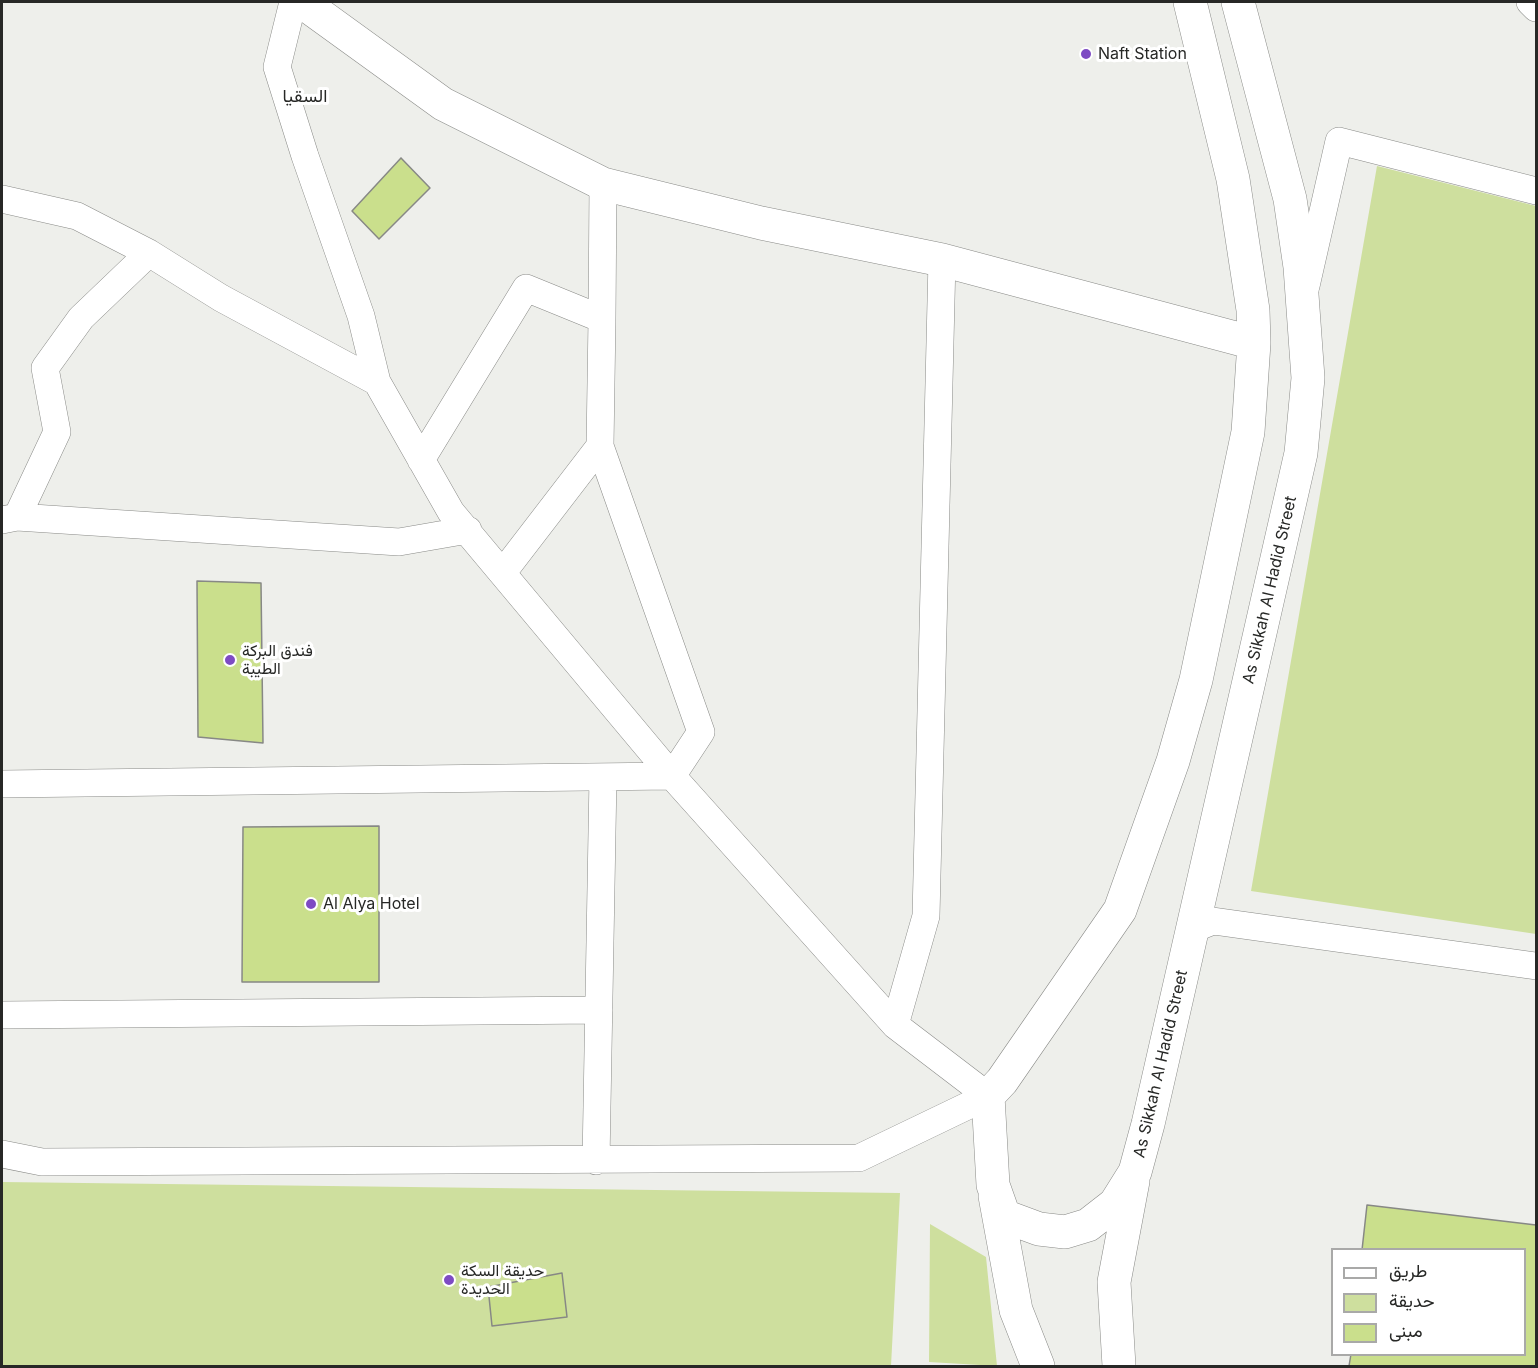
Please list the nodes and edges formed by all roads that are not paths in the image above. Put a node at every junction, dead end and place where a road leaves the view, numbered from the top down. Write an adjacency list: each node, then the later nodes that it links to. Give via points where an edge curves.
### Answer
1 (293, 2): 15 (street, via 277,67 361,316)
2 (302, 2): 7 (main road, via 443,104)
3 (1190, 2): 14 (main road, via 1233,179 1253,310)
4 (1239, 2): 12 (main road, As Sikkah Al Hadid Street, via 1290,199)
5 (1530, 2): 6 (street)
6 (1536, 8)
7 (603, 184): 11 (main road, via 761,223); 13 (street)
8 (1536, 191): 12 (street, via 1339,141)
9 (2, 199): 10 (street, via 77,216)
10 (148, 253): 15 (street, via 221,298); 18 (street, via 81,318 45,368 57,432)
11 (942, 260): 14 (main road); 28 (street, via 926,916)
12 (1302, 302): 24 (main road, As Sikkah Al Hadid Street, via 1308,378 1301,453)
13 (602, 319): 16 (street); 17 (street, via 526,288)
14 (1254, 342): 29 (main road, via 1248,432 1196,680 1143,848 1120,910)
15 (377, 382): 17 (street)
16 (600, 446): 20 (street); 21 (street, via 701,732)
17 (422, 460): 19 (street, via 451,512)
18 (9, 518): 19 (street, via 399,542)
19 (468, 530): 20 (street)
20 (504, 571): 21 (street)
21 (672, 776): 22 (street); 28 (street)
22 (603, 777): 23 (street); 26 (street)
23 (2, 784)
24 (1193, 928): 25 (street, via 1213,921); 32 (main road, As Sikkah Al Hadid Street)
25 (1536, 966)
26 (599, 1010): 27 (street); 31 (street)
27 (2, 1015)
28 (895, 1025): 29 (street)
29 (988, 1096): 31 (street, via 859,1158); 33 (main road, As Sikkah Al Hadid Street)
30 (2, 1154): 31 (street, via 42,1162 471,1158)
31 (596, 1161)
32 (1135, 1172): 33 (main road, As Sikkah Al Hadid Street, via 1115,1204 1088,1225 1065,1232 1040,1229 1004,1216); 35 (main road, via 1114,1282)
33 (993, 1185): 34 (main road, via 1016,1310)
34 (1038, 1366)
35 (1119, 1366)

